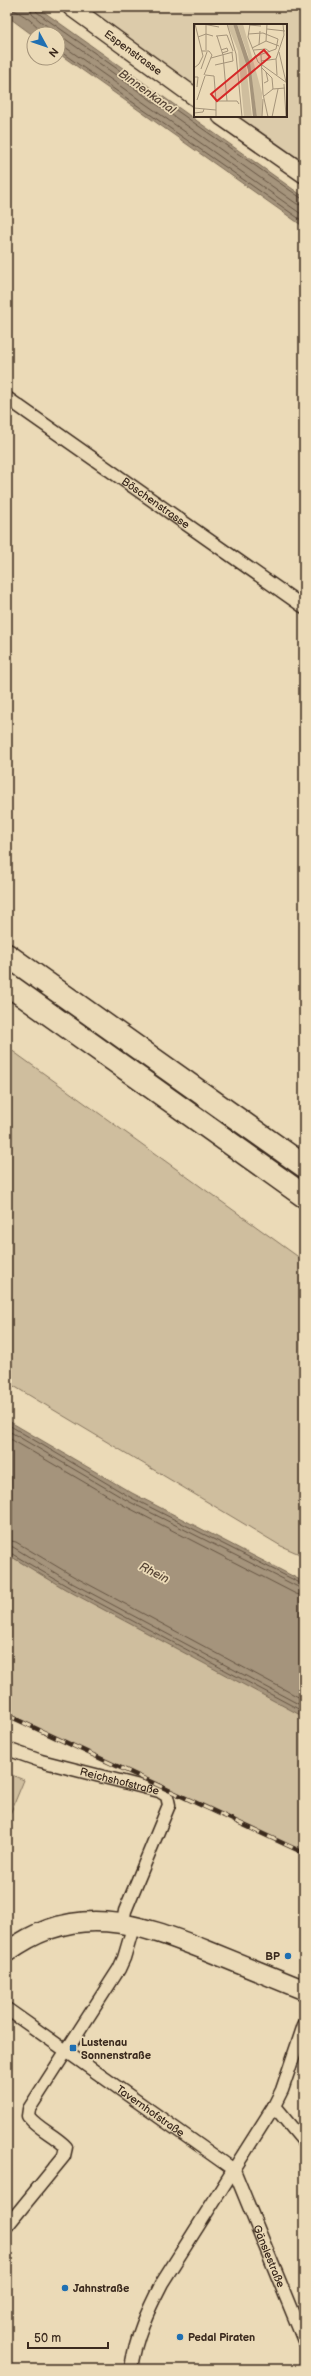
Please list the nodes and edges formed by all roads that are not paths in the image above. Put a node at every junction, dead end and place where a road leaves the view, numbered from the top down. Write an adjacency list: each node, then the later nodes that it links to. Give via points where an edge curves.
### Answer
1 (71, 7): 2 (street, Espenstrasse)
2 (194, 97)
3 (222, 117): 4 (street)
4 (304, 174)
5 (7, 398): 6 (street, Böschenstrasse)
6 (304, 607)
7 (7, 955): 9 (highway)
8 (7, 984): 10 (highway)
9 (304, 1166)
10 (304, 1196)
11 (10, 1750): 12 (street, Reichshofstraße, via 41,1761 159,1791 167,1796 169,1805 125,1911)
12 (128, 1923): 13 (main road, via 104,1920 56,1927 39,1933); 14 (main road, via 169,1935); 17 (street, via 124,1958 119,1969)
13 (7, 1952)
14 (304, 1990)
15 (7, 2009): 17 (street, Tavernhofstraße)
16 (304, 2025): 18 (street)
17 (66, 2052): 20 (street, Tavernhofstraße); 21 (street, via 29,2109 28,2116 32,2122 66,2147 64,2156)
18 (274, 2106): 19 (street); 20 (street)
19 (304, 2142)
20 (234, 2170): 22 (street, Gänslestraße); 23 (street, via 162,2283 138,2337)
21 (7, 2226)
22 (304, 2341)
23 (131, 2369)

